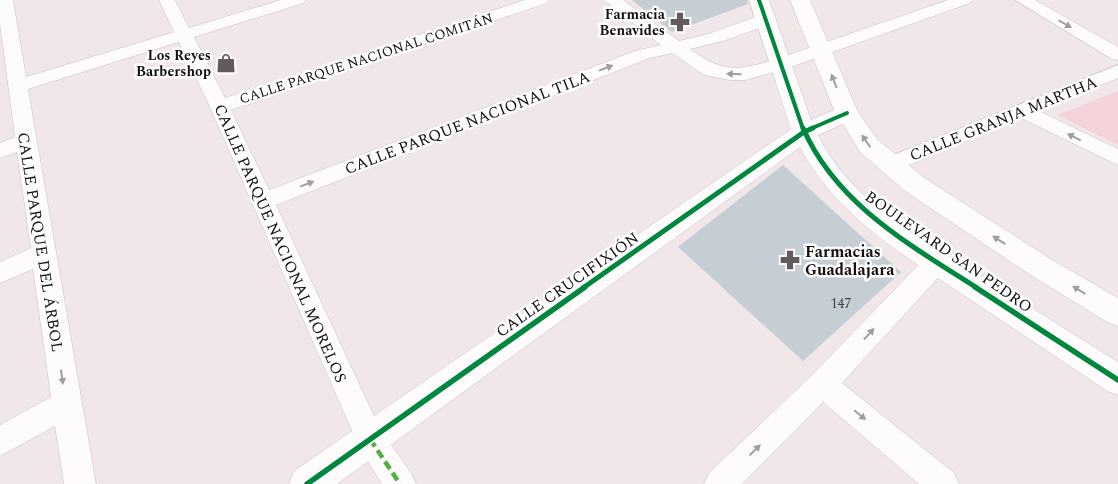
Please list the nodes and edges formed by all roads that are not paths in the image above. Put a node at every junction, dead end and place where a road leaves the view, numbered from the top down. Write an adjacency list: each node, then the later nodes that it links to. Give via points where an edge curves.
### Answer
1 (5, 0): 12 (street, CALLE PARQUE DEL ÁRBOL)
2 (166, 0): 13 (street, CALLE PARQUE NACIONAL MORELOS)
3 (298, 0): 13 (street)
4 (540, 0): 20 (street, CALLE PARQUE NACIONAL COMITÁN)
5 (612, 0): 14 (street)
6 (759, 0): 11 (street, BOULEVARD SAN PEDRO)
7 (964, 0): 9 (street)
8 (1023, 0): 16 (street, one-way to 16)
9 (944, 3): 15 (street)
10 (803, 7): 15 (street)
11 (767, 19): 14 (street, CALLE PARQUE NACIONAL TILA, via 717,38); 17 (street, BOULEVARD SAN PEDRO)
12 (4, 29): 19 (street, CALLE PARQUE DEL ÁRBOL)
13 (185, 34): 19 (street); 20 (street, CALLE PARQUE NACIONAL MORELOS)
14 (673, 46): 17 (street, one-way to 14, via 746,74 711,71); 28 (street, CALLE PARQUE NACIONAL TILA, one-way to 14, via 641,55)
15 (822, 49): 17 (street); 22 (street, one-way to 15)
16 (1118, 55)
17 (782, 64): 23 (street, BOULEVARD SAN PEDRO)
18 (1118, 71): 21 (street, CALLE GRANJA MARTHA)
19 (17, 86): 24 (street, CALLE PARQUE DEL ÁRBOL)
20 (220, 107): 28 (street, CALLE PARQUE NACIONAL MORELOS)
21 (1024, 112): 26 (street, one-way to 21); 27 (street, CALLE GRANJA MARTHA)
22 (847, 113): 23 (street, CALLE CRUCIFIXIÓN); 27 (street, one-way to 22, via 869,146)
23 (804, 132): 30 (street, BOULEVARD SAN PEDRO, via 817,157 854,201); 36 (street, CALLE CRUCIFIXIÓN)
24 (25, 141): 25 (street); 29 (street, CALLE PARQUE DEL ÁRBOL)
25 (0, 151)
26 (1118, 158)
27 (889, 165): 32 (street, one-way to 27, via 1031,261)
28 (262, 201): 36 (street, CALLE PARQUE NACIONAL MORELOS)
29 (44, 253): 31 (street); 35 (street, CALLE PARQUE DEL ÁRBOL, one-way to 35)
30 (937, 262): 33 (street, BOULEVARD SAN PEDRO); 34 (street, one-way to 30)
31 (0, 273)
32 (1118, 314)
33 (1118, 380)
34 (822, 384): 41 (street, one-way to 34); 42 (street, one-way to 42)
35 (66, 404): 37 (street); 38 (street, CALLE PARQUE DEL ÁRBOL)
36 (370, 439): 39 (street, CALLE CRUCIFIXIÓN); 40 (street, CALLE PARQUE NACIONAL MORELOS)
37 (0, 441)
38 (80, 484)
39 (307, 484)
40 (400, 484)
41 (720, 484)
42 (944, 484)

